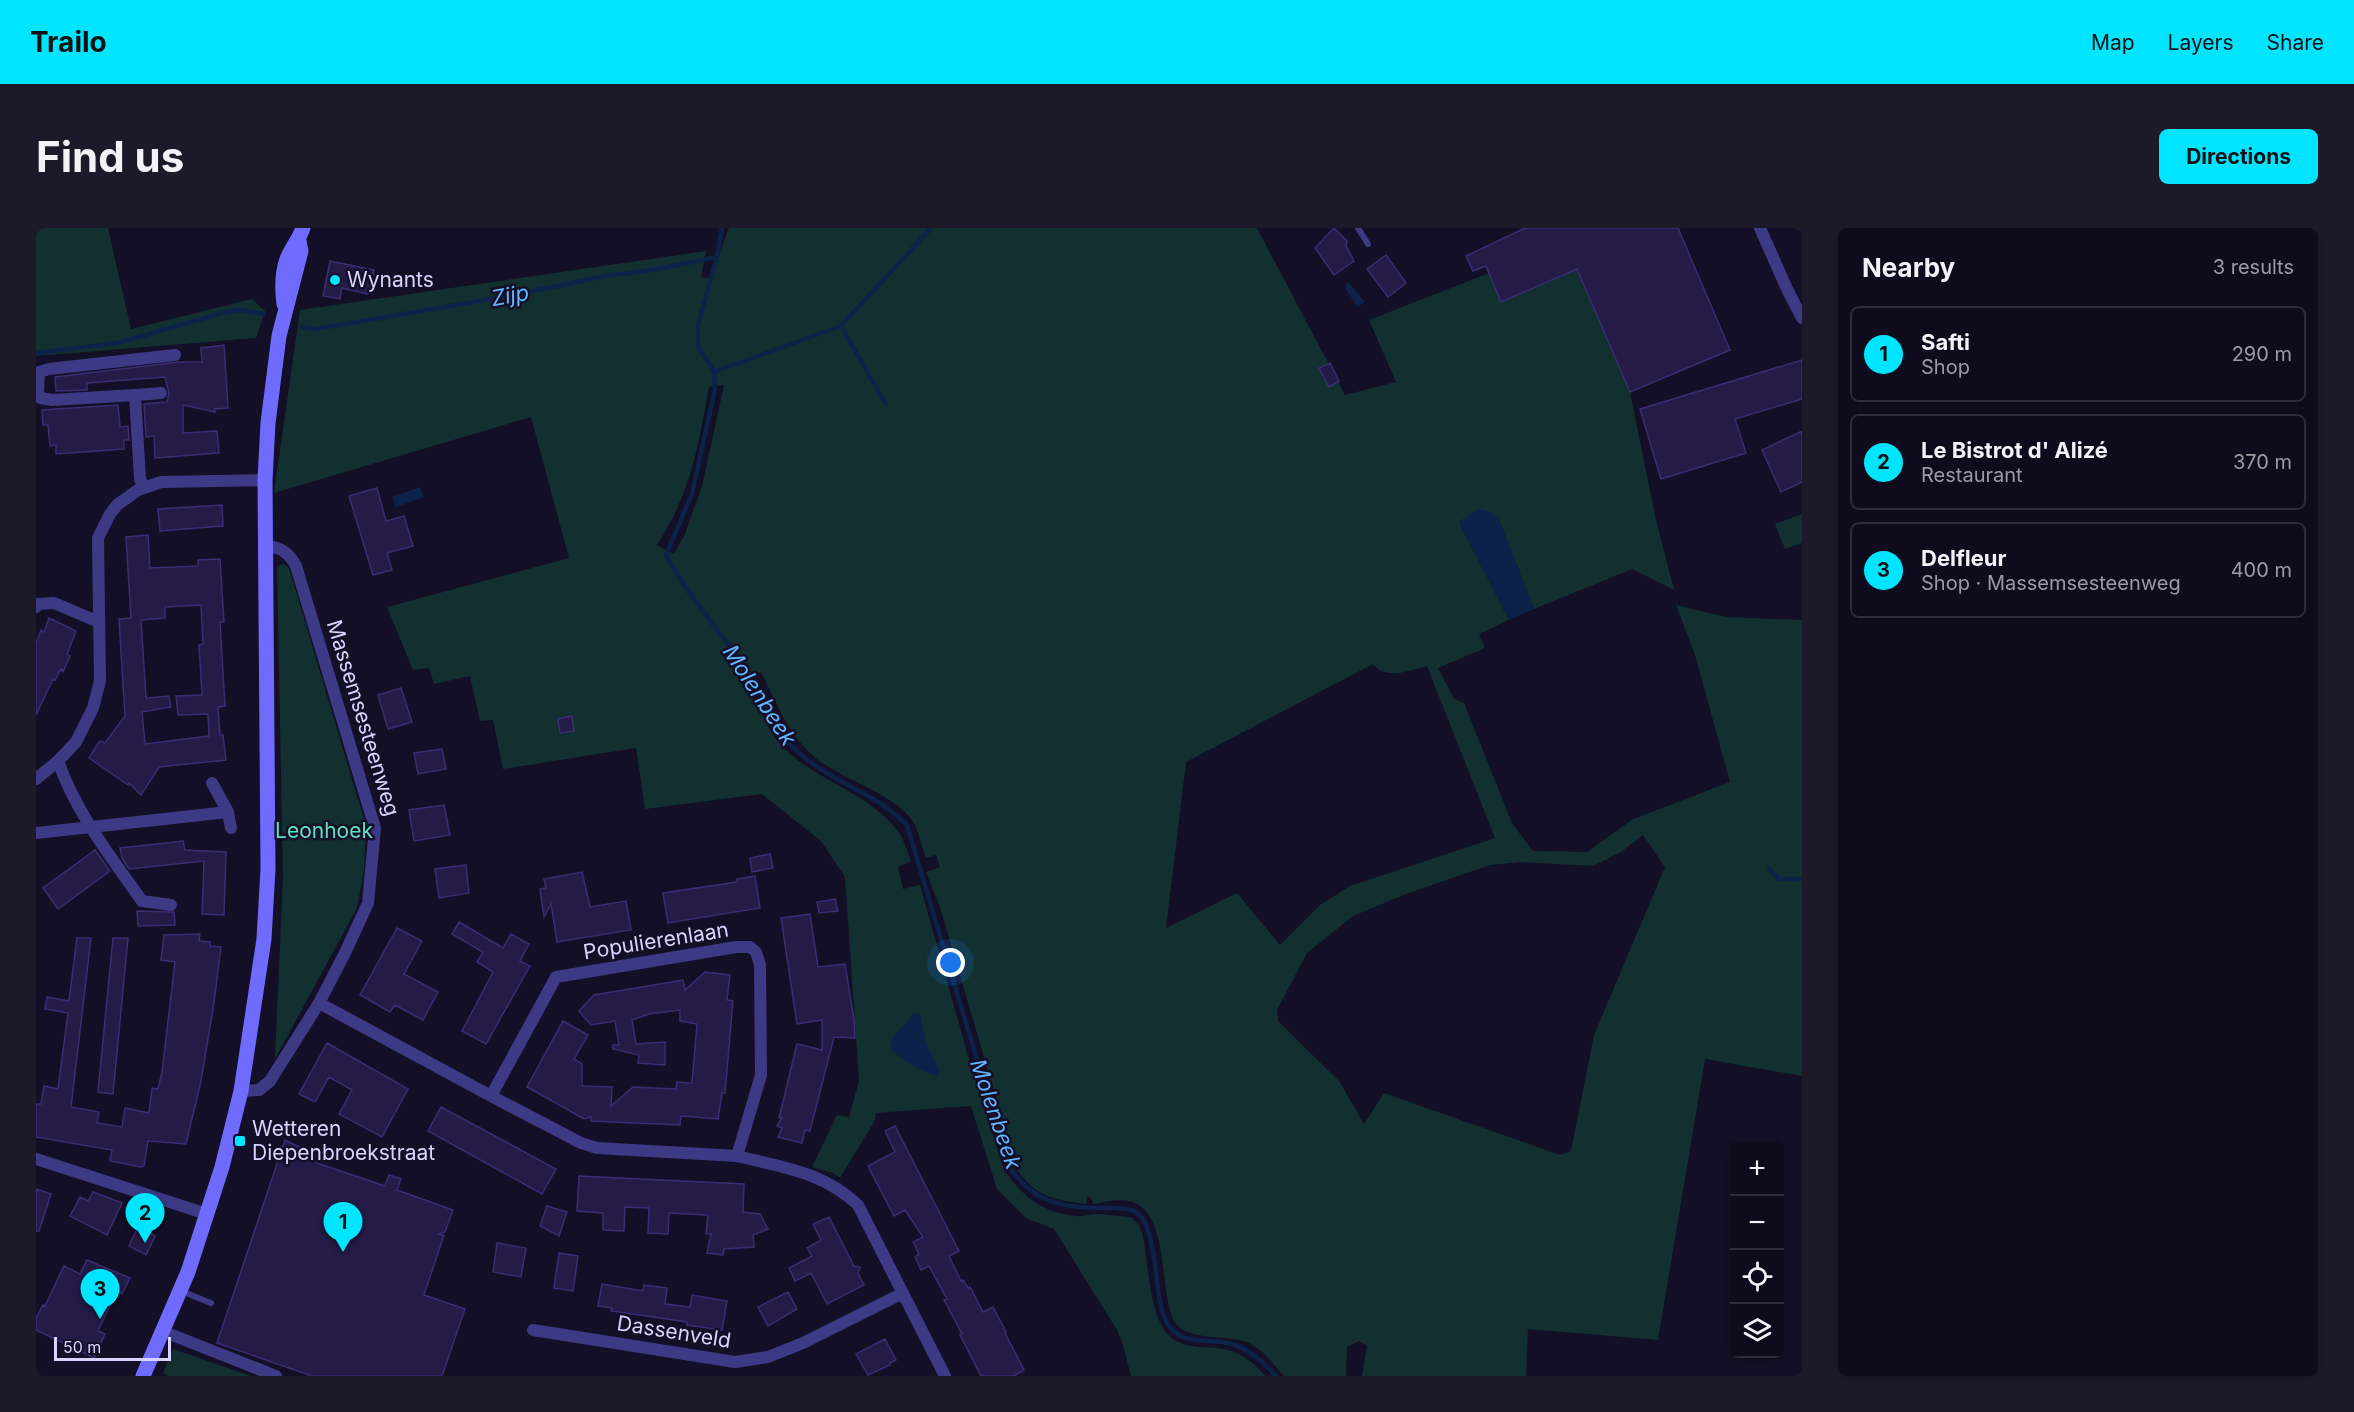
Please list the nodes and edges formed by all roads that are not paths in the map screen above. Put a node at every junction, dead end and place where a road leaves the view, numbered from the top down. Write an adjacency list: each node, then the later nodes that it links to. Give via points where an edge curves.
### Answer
1 (1358, 228): 4 (lane)
2 (1760, 228): 5 (street)
3 (301, 235): 9 (main road, via 291,296 285,306 268,423)
4 (1368, 244)
5 (1802, 318)
6 (175, 355): 8 (street, via 39,372 40,398)
7 (161, 393): 8 (street)
8 (135, 395): 10 (street, via 140,479)
9 (265, 480): 10 (street, via 161,482); 11 (main road)
10 (144, 487): 13 (street, via 117,505 98,538)
11 (265, 547): 22 (street, Massemsesteenweg, via 277,547 296,566 375,828 368,903); 23 (main road, via 268,893)
12 (36, 607): 13 (street, via 54,603)
13 (99, 622): 14 (street, via 100,681 93,708 76,742)
14 (58, 761): 15 (street); 18 (street)
15 (36, 778)
16 (212, 783): 17 (street)
17 (228, 812): 18 (street); 19 (street)
18 (90, 827): 20 (street); 21 (street, via 142,901)
19 (231, 828)
20 (36, 833)
21 (171, 905)
22 (319, 1003): 23 (street, Massemsesteenweg, via 270,1081 259,1090); 24 (street)
23 (241, 1091): 27 (main road)
24 (491, 1096): 25 (street, via 597,1148); 25 (street, Populierenlaan, via 556,977 750,947 760,965 760,1075)
25 (736, 1156): 29 (street, via 818,1176 842,1190 858,1205)
26 (36, 1160): 27 (street)
27 (207, 1214): 28 (main road)
28 (180, 1291): 30 (lane); 32 (main road)
29 (903, 1293): 31 (street, Dassenveld, via 768,1357 735,1362); 35 (street)
30 (211, 1303)
31 (533, 1330)
32 (162, 1331): 33 (main road); 34 (street)
33 (143, 1376)
34 (276, 1376)
35 (945, 1376)

